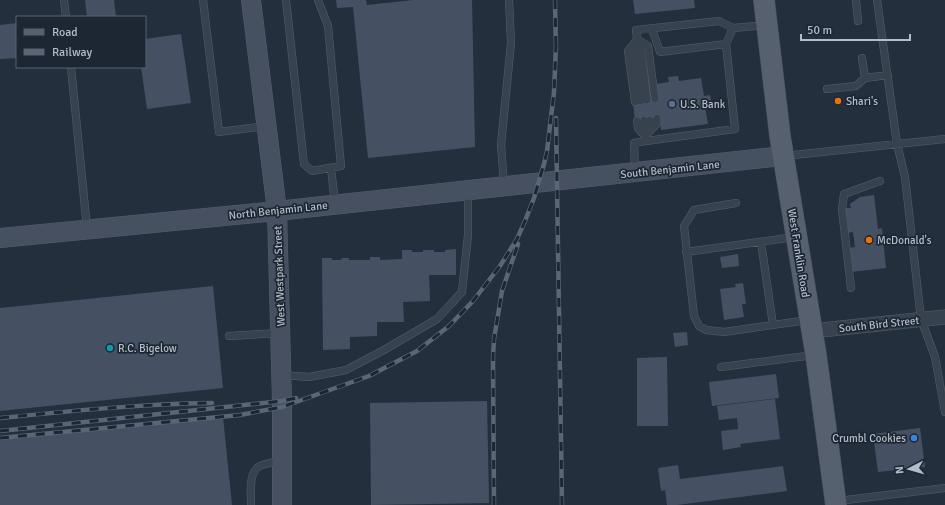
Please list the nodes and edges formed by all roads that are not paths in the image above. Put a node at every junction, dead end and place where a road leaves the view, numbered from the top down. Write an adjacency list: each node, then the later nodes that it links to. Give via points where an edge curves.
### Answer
1 (64, 0): 10 (lane)
2 (203, 0): 22 (lane, via 219,132)
3 (251, 0): 22 (street, West Westpark Street)
4 (286, 0): 27 (lane, via 304,164 312,171)
5 (318, 0): 27 (lane, via 328,26 341,166)
6 (509, 0): 31 (lane, via 511,43 501,146)
7 (764, 0): 12 (main road, West Franklin Road)
8 (856, 0): 11 (lane)
9 (877, 0): 19 (lane)
10 (66, 16)
11 (858, 21)
12 (767, 25): 13 (lane); 26 (main road, West Franklin Road)
13 (733, 28): 14 (lane, via 719,21); 16 (lane)
14 (652, 29): 15 (lane, via 636,30); 16 (lane, via 660,52)
15 (637, 39): 15 (lane, via 648,46 644,101 635,51)
16 (726, 44): 23 (lane, via 735,129)
17 (862, 58): 20 (lane)
18 (71, 68): 36 (lane)
19 (888, 75): 20 (lane); 25 (lane)
20 (865, 78): 21 (lane, via 856,86)
21 (827, 89)
22 (266, 126): 35 (street, West Westpark Street)
23 (646, 138): 23 (lane, via 638,128 647,120 650,124); 28 (lane, via 634,143)
24 (945, 139): 25 (lane)
25 (897, 144): 26 (lane); 43 (lane, via 905,177)
26 (783, 156): 28 (street, South Benjamin Lane); 37 (main road, West Franklin Road)
27 (330, 168): 34 (lane)
28 (635, 173): 29 (street, South Benjamin Lane)
29 (556, 181): 31 (street, North Benjamin Lane)
30 (880, 181): 41 (lane, via 844,194 842,209)
31 (504, 186): 32 (street, North Benjamin Lane)
32 (468, 190): 34 (street, North Benjamin Lane); 50 (lane, via 468,235 462,292 438,318 346,370 309,377)
33 (736, 203): 40 (lane, via 694,210 684,226)
34 (335, 204): 35 (street, North Benjamin Lane)
35 (277, 211): 36 (street, North Benjamin Lane); 46 (street, West Westpark Street)
36 (88, 230): 38 (street, North Benjamin Lane)
37 (797, 236): 39 (lane); 45 (main road, West Franklin Road)
38 (0, 238)
39 (761, 242): 40 (lane); 44 (lane)
40 (686, 252): 44 (lane, via 694,316 699,326 706,330 724,332)
41 (851, 288)
42 (945, 317): 43 (street, South Bird Street)
43 (920, 319): 45 (street, South Bird Street); 51 (lane, via 935,357)
44 (773, 325): 45 (lane)
45 (811, 326): 48 (main road, West Franklin Road)
46 (280, 332): 47 (lane); 50 (street, West Westpark Street)
47 (229, 336)
48 (816, 355): 49 (lane); 54 (main road, West Franklin Road)
49 (721, 367)
50 (281, 375): 52 (street, West Westpark Street)
51 (945, 412)
52 (282, 460): 55 (lane, via 259,466 256,470 251,482); 56 (street, West Westpark Street)
53 (945, 488): 54 (lane)
54 (836, 503)
55 (251, 505)
56 (282, 505)

